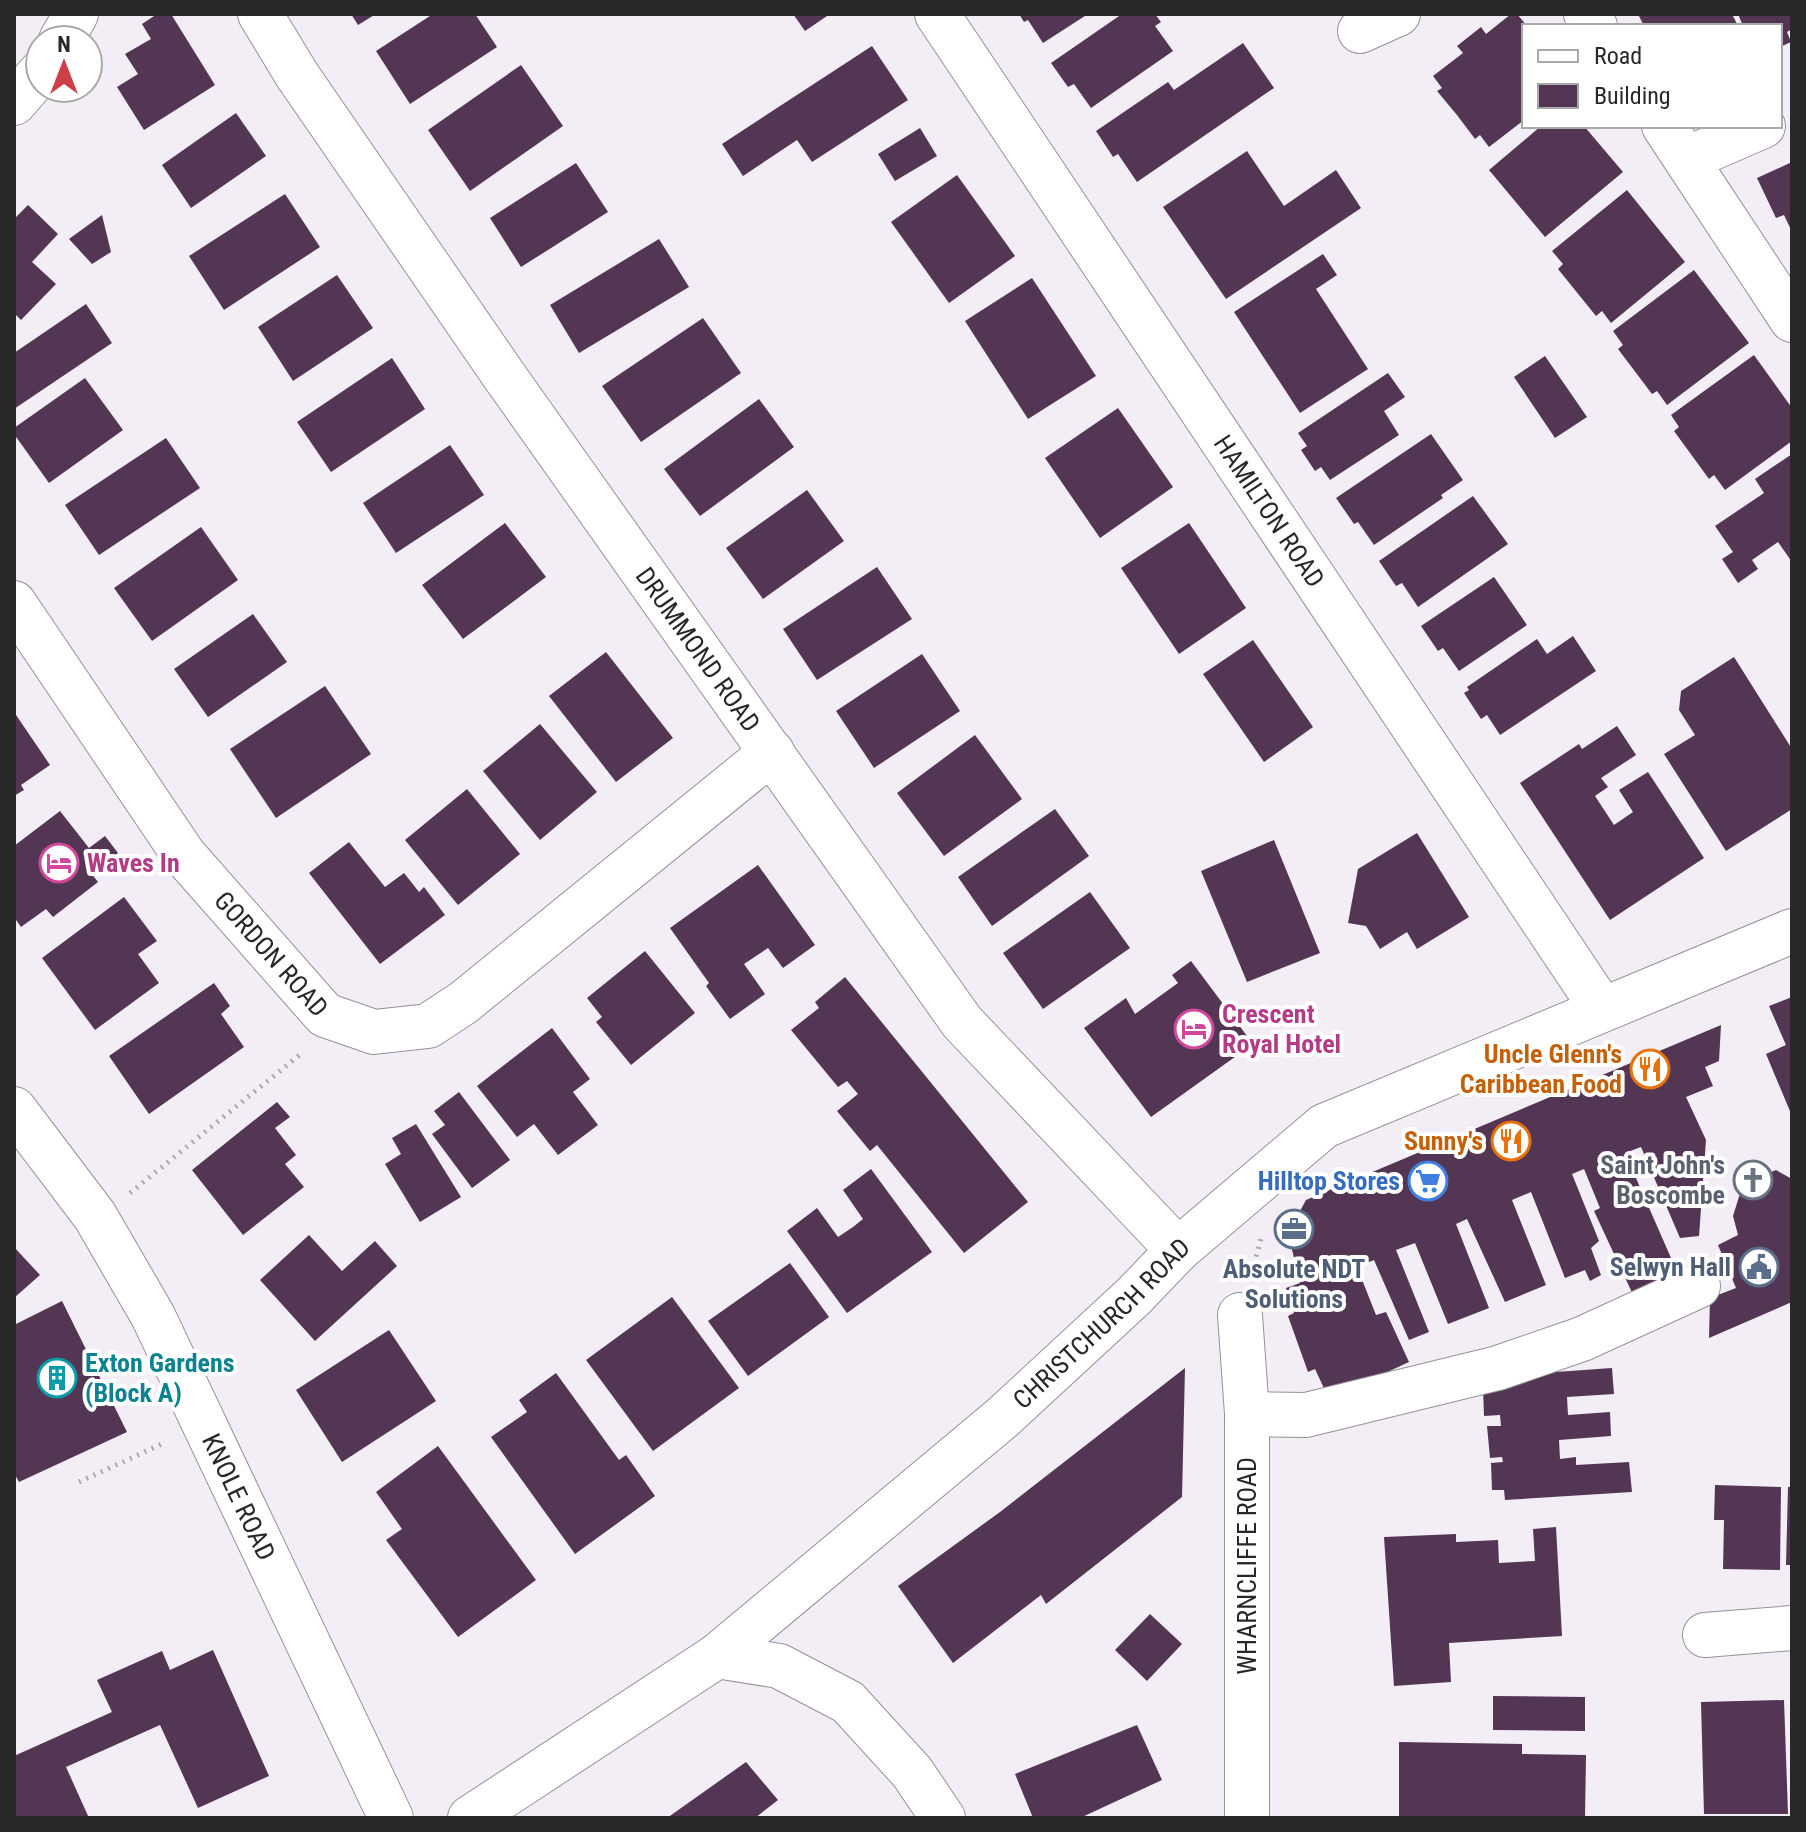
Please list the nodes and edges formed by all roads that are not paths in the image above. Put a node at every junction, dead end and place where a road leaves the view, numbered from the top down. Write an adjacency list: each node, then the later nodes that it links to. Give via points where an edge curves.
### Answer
1 (260, 14): 7 (street, DRUMMOND ROAD, via 487,351)
2 (937, 14): 9 (street, HAMILTON ROAD)
3 (1753, 128): 4 (street)
4 (1676, 143): 5 (street)
5 (1792, 320)
6 (14, 603): 7 (street, GORDON ROAD, via 184,855 325,1015 374,1032 428,1026 463,1003)
7 (772, 752): 11 (street, DRUMMOND ROAD, via 962,1022)
8 (1792, 931): 9 (street, CHRISTCHURCH ROAD)
9 (1602, 1009): 11 (street, CHRISTCHURCH ROAD, via 1324,1126)
10 (14, 1109): 18 (street, KNOLE ROAD, via 97,1219 153,1316)
11 (1178, 1250): 17 (street, CHRISTCHURCH ROAD, via 1002,1418)
12 (1698, 1286): 14 (street, via 1582,1339 1498,1368 1306,1415)
13 (1240, 1315): 14 (street, WHARNCLIFFE ROAD)
14 (1247, 1414): 21 (street, WHARNCLIFFE ROAD)
15 (1792, 1628): 16 (street)
16 (1705, 1635)
17 (717, 1656): 19 (street, CHRISTCHURCH ROAD); 20 (street, via 779,1666 848,1702 912,1772)
18 (391, 1818)
19 (470, 1818)
20 (943, 1818)
21 (1247, 1818)

